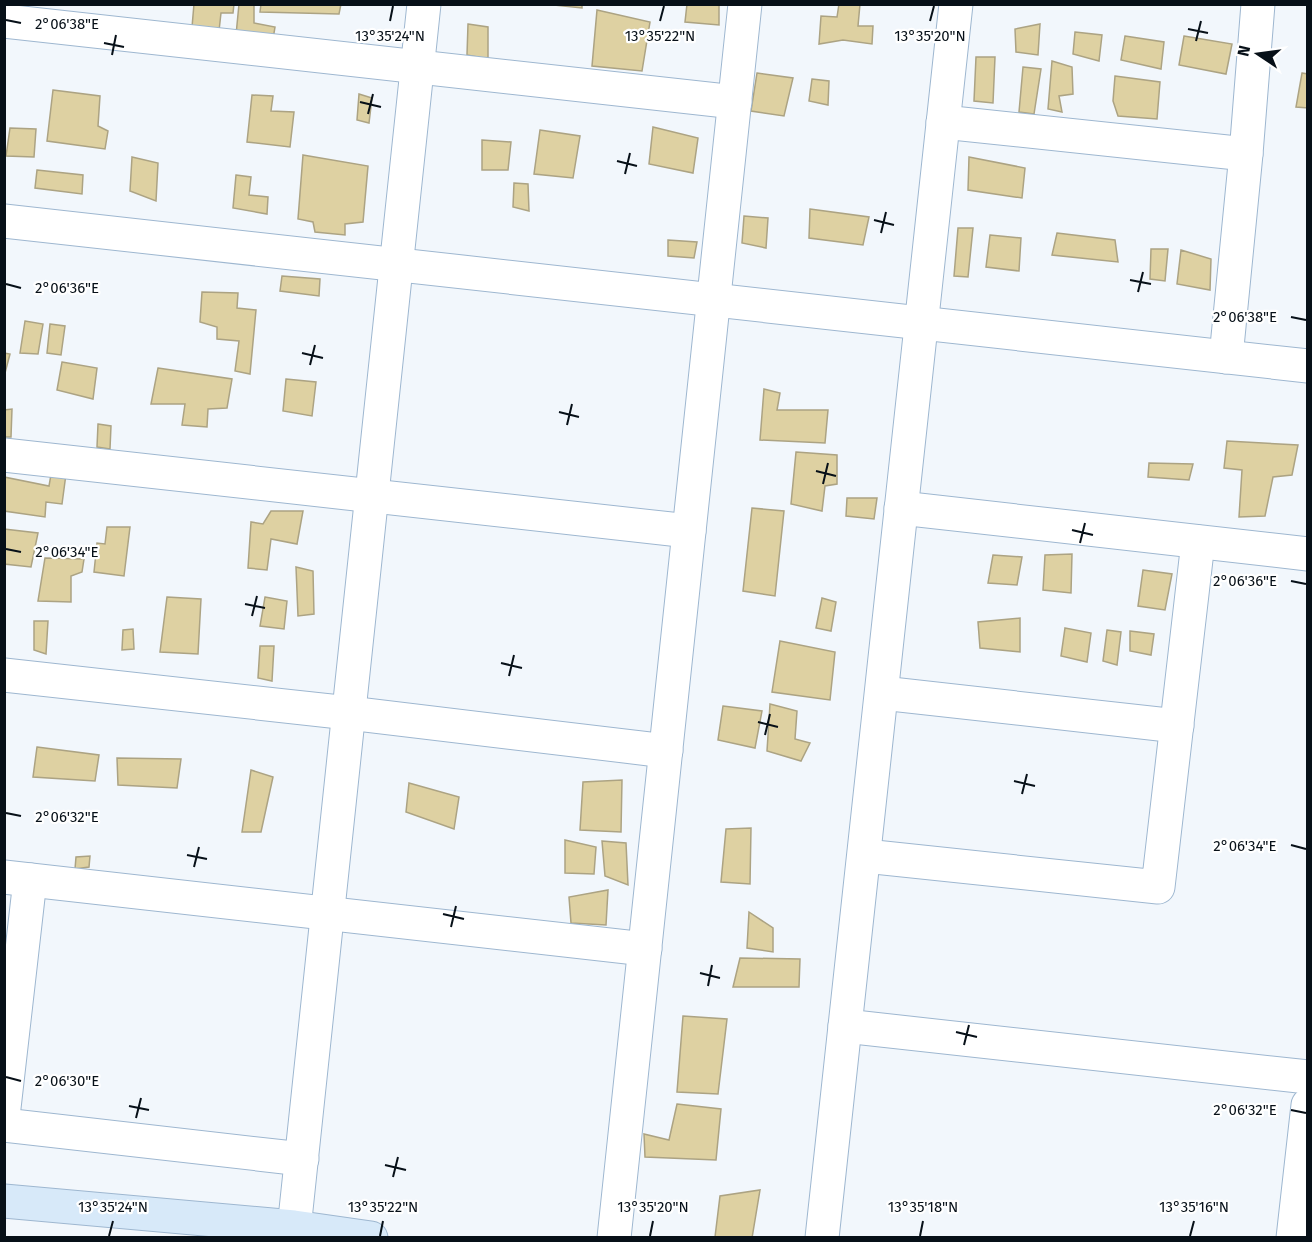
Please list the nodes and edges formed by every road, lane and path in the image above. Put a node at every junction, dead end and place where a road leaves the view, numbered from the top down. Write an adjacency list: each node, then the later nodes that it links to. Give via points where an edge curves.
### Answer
1 (424, 4): 6 (street)
2 (745, 4): 7 (street)
3 (956, 4): 8 (street)
4 (1258, 4): 9 (street)
5 (4, 21): 6 (street)
6 (417, 67): 7 (street); 11 (street)
7 (735, 102): 12 (street)
8 (943, 122): 9 (street); 13 (street)
9 (1246, 154): 14 (street)
10 (4, 220): 11 (street)
11 (396, 264): 12 (street); 17 (street)
12 (714, 300): 13 (street); 19 (street)
13 (921, 323): 14 (street); 18 (street)
14 (1226, 357): 15 (street)
15 (1308, 366)
16 (4, 455): 17 (street)
17 (372, 496): 19 (street); 24 (street)
18 (901, 508): 20 (street); 23 (street)
19 (689, 531): 26 (street)
20 (1198, 542): 21 (street); 25 (street)
21 (1308, 554)
22 (4, 675): 24 (street)
23 (882, 693): 25 (street); 27 (street)
24 (349, 713): 26 (street); 29 (street)
25 (1177, 726): 27 (street, via 1158,887)
26 (666, 751): 30 (street)
27 (864, 856): 31 (street)
28 (17, 878): 29 (street); 34 (street)
29 (328, 913): 30 (street); 36 (street)
30 (645, 948): 40 (street)
31 (845, 1026): 32 (street); 41 (street)
32 (1308, 1077)
33 (1308, 1105): 42 (street)
34 (4, 1108)
35 (4, 1125): 36 (street)
36 (302, 1159): 38 (street)
37 (4, 1201): 38 (main road)
38 (294, 1232): 39 (main road)
39 (371, 1238)
40 (614, 1238)
41 (822, 1238)
42 (1293, 1238)

